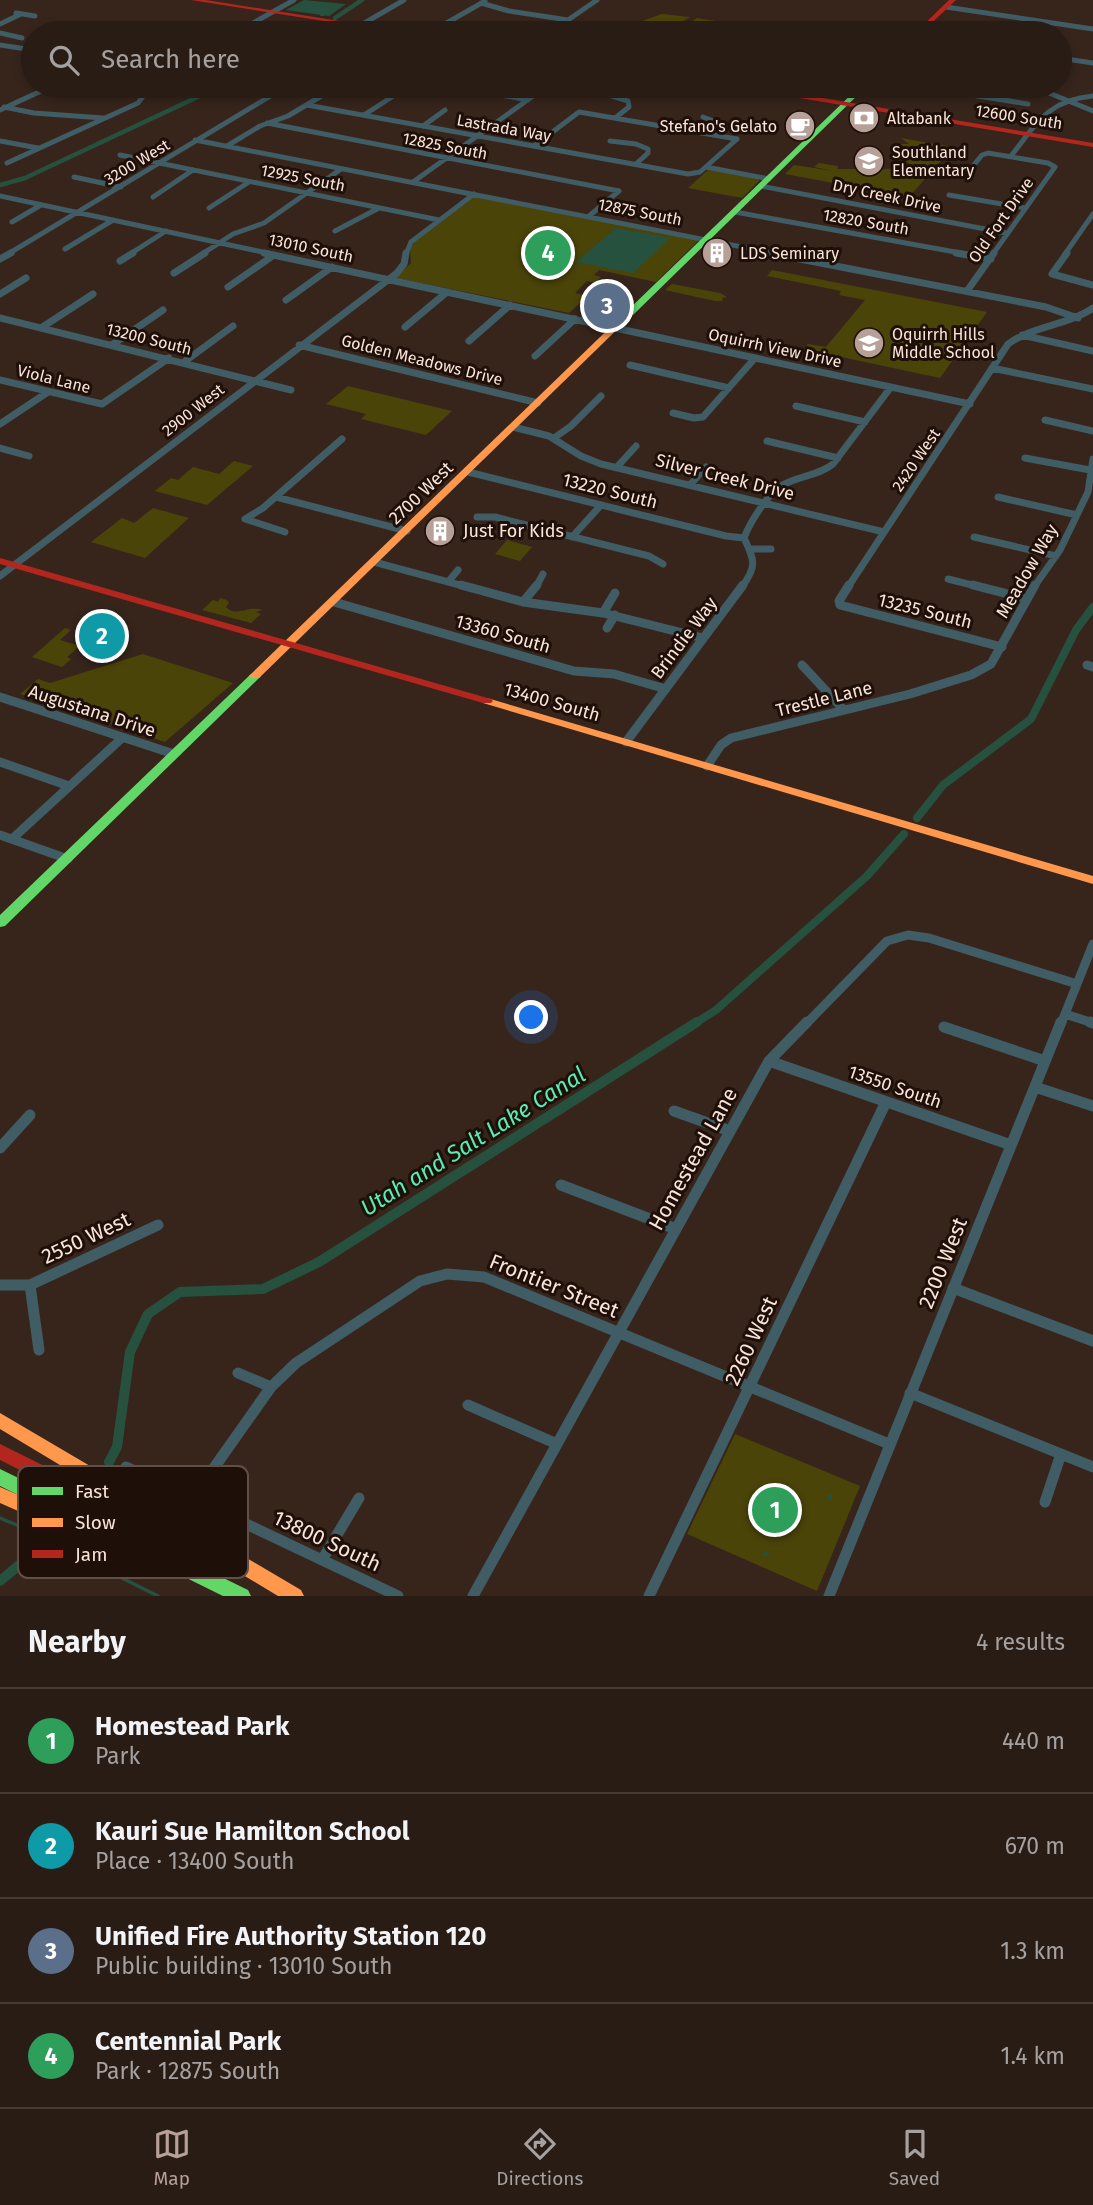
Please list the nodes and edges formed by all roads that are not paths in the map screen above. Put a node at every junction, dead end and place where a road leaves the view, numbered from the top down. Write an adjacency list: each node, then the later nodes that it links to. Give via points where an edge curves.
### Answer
1 (194, 0): 8 (main road)
2 (294, 0): 8 (street)
3 (404, 0): 14 (street)
4 (489, 0): 7 (street)
5 (597, 0): 7 (street, via 568,20)
6 (950, 2): 16 (main road); 17 (street)
7 (481, 3): 15 (street)
8 (272, 12): 12 (street); 13 (main road)
9 (15, 13): 10 (street)
10 (21, 14): 11 (street); 18 (street)
11 (34, 16)
12 (256, 21)
13 (329, 21)
14 (369, 21)
15 (450, 21)
16 (930, 21)
17 (1051, 21)
18 (0, 24)
19 (1072, 25): 20 (street)
20 (1093, 29)
21 (0, 33): 22 (street)
22 (21, 38)
23 (21, 39): 25 (street)
24 (0, 45): 25 (street)
25 (8, 46): 26 (street)
26 (21, 48)
27 (1072, 60): 28 (street)
28 (1093, 63)
29 (1093, 96): 45 (street)
30 (25, 98): 50 (street)
31 (142, 98): 55 (street)
32 (266, 98): 62 (street, 3200 West)
33 (317, 98): 47 (street)
34 (390, 98): 53 (street)
35 (517, 98): 44 (street)
36 (531, 98): 44 (street)
37 (618, 98): 56 (street, via 628,101 629,107)
38 (800, 98): 49 (main road, 12600 South)
39 (806, 98): 49 (main road, 12600 South)
40 (852, 98): 49 (main road, 2700 West)
41 (994, 98): 46 (street)
42 (1025, 98): 46 (street)
43 (1060, 98): 45 (street)
44 (528, 100): 61 (street)
45 (1064, 100): 52 (street); 60 (street, via 1052,106)
46 (1019, 102): 48 (street)
47 (307, 104): 53 (street, Lastrada Way); 57 (street)
48 (1028, 104)
49 (845, 105): 60 (main road, 12600 South); 82 (main road, 2700 West)
50 (2, 108): 55 (street)
51 (445, 110): 58 (street)
52 (1093, 111)
53 (364, 115): 58 (street, Lastrada Way)
54 (703, 117): 59 (street, via 719,123)
55 (105, 118): 68 (street)
56 (615, 118): 59 (street); 67 (street, via 579,111)
57 (267, 123): 66 (street); 71 (street, 12825 South)
58 (422, 125): 61 (street, Lastrada Way)
59 (711, 134): 75 (street, via 737,139)
60 (1029, 135): 65 (main road, 12600 South); 70 (street)
61 (478, 136): 67 (street, Lastrada Way); 71 (street)
62 (195, 140): 66 (street, 12875 South); 73 (street, 3200 West)
63 (0, 141): 68 (street)
64 (610, 141): 74 (street, via 648,149)
65 (1093, 145)
66 (228, 146): 76 (street, 12875 South)
67 (534, 146): 74 (street, Lastrada Way)
68 (38, 148): 72 (street)
69 (120, 155): 73 (street, 12925 South)
70 (1012, 156): 78 (street, via 982,155); 92 (street, Old Fort Drive, via 1055,165)
71 (447, 158): 81 (street); 95 (street, 12825 South, via 619,191)
72 (7, 163)
73 (161, 163): 77 (street, 12925 South); 83 (street, 3200 West)
74 (636, 164): 75 (street, Lastrada Way, via 695,174)
75 (706, 167): 82 (street, Dry Creek Drive)
76 (341, 169): 81 (street, 12875 South); 84 (street)
77 (192, 170): 80 (street, 12925 South); 88 (street)
78 (969, 171)
79 (74, 177): 83 (street)
80 (249, 182): 84 (street, 12925 South); 90 (street)
81 (413, 182): 85 (street, 12875 South)
82 (765, 182): 93 (main road, 2700 West); 102 (street, Dry Creek Drive)
83 (121, 187): 94 (street, 3200 West)
84 (306, 193): 91 (street, 12925 South); 104 (street, via 264,223)
85 (474, 194): 95 (street, 12875 South); 98 (street, 2900 West)
86 (949, 195): 92 (street)
87 (0, 196): 89 (street, 13010 South)
88 (153, 197)
89 (41, 205): 94 (street, 13010 South); 99 (street)
90 (209, 208)
91 (379, 208): 98 (street, 12925 South); 101 (street)
92 (1025, 208): 102 (street, Old Fort Drive)
93 (735, 212): 103 (main road, 2700 West); 108 (street, 12820 South)
94 (77, 213): 97 (street, 13010 South); 107 (street, 3200 West)
95 (589, 216): 103 (street, 12875 South)
96 (1092, 218): 114 (street, via 1053,272 1055,277)
97 (113, 220): 100 (street, 13010 South); 105 (street)
98 (439, 220): 113 (street, 2900 West, via 407,246 403,267)
99 (12, 222)
100 (166, 231): 104 (street, 13010 South); 109 (street)
101 (335, 232)
102 (1006, 233): 108 (street, Old Fort Drive)
103 (707, 239): 116 (street, 12875 South); 130 (main road, 2700 West)
104 (219, 243): 106 (street, 13010 South); 111 (street)
105 (65, 249)
106 (274, 255): 110 (street, 13010 South); 115 (street)
107 (0, 259)
108 (991, 259): 116 (street, Old Fort Drive)
109 (120, 261)
110 (332, 267): 113 (street, 13010 South); 120 (street)
111 (174, 273)
112 (26, 278): 118 (street)
113 (388, 279): 117 (street, 13010 South); 134 (street, 2900 West)
114 (1093, 285)
115 (228, 287)
116 (967, 291): 125 (street, 12875 South)
117 (447, 292): 121 (street, 13010 South); 128 (street)
118 (0, 294)
119 (93, 294): 129 (street)
120 (286, 300)
121 (510, 305): 126 (street, 13010 South); 132 (street)
122 (1093, 308): 125 (street)
123 (163, 310): 133 (street)
124 (0, 318): 129 (street, 13200 South)
125 (1078, 318): 131 (street)
126 (575, 319): 130 (street, 13010 South); 136 (street)
127 (233, 326): 139 (street)
128 (405, 327)
129 (41, 328): 133 (street, 13200 South)
130 (615, 328): 138 (street, Oquirrh View Drive); 150 (main road, 2700 West)
131 (1022, 335): 135 (street); 141 (street, 2420 West, via 1008,344)
132 (469, 341)
133 (112, 345): 137 (street, 13200 South)
134 (299, 345): 142 (street, 2900 West); 150 (street, Golden Meadows Drive)
135 (1093, 351)
136 (535, 356)
137 (169, 358): 139 (street, 13200 South); 148 (street, Viola Lane, via 102,404)
138 (755, 358): 144 (street, Oquirrh View Drive); 145 (street)
139 (184, 362): 142 (street, 13200 South)
140 (630, 365): 145 (street)
141 (992, 368): 146 (street); 151 (street, 2420 West)
142 (256, 379): 147 (street, 13200 South); 193 (street, 2900 West)
143 (0, 380): 148 (street, Viola Lane)
144 (891, 387): 151 (street, Oquirrh View Drive); 155 (street)
145 (729, 388): 153 (street, via 705,415 694,418)
146 (1093, 389)
147 (291, 390)
148 (48, 392): 156 (street)
149 (601, 396): 159 (street)
150 (538, 403): 157 (main road, 2700 West)
151 (970, 404): 183 (street, 2420 West)
152 (796, 406): 155 (street)
153 (673, 413)
154 (1045, 421): 158 (street)
155 (865, 422): 167 (street)
156 (0, 424)
157 (513, 427): 159 (street, Silver Creek Drive); 173 (main road, 2700 West)
158 (1093, 431)
159 (554, 438): 162 (street, Silver Creek Drive)
160 (342, 439): 175 (street)
161 (767, 441): 167 (street)
162 (563, 444): 165 (street); 170 (street, Silver Creek Drive, via 585,458)
163 (636, 446): 170 (street)
164 (0, 448): 166 (street)
165 (551, 448)
166 (29, 456)
167 (838, 457): 177 (street, via 824,471 780,486)
168 (1025, 458): 172 (street)
169 (1093, 459): 172 (street, Meadow Way)
170 (617, 467): 174 (street, Silver Creek Drive)
171 (706, 467): 174 (street)
172 (1090, 470): 179 (street, Meadow Way, via 1090,486)
173 (468, 472): 178 (street, 13220 South); 182 (main road, 2700 West)
174 (690, 485): 177 (street, Silver Creek Drive)
175 (276, 497): 181 (street, via 245,519); 182 (street)
176 (998, 497): 179 (street)
177 (766, 503): 183 (street, Silver Creek Drive); 186 (street)
178 (601, 505): 184 (street); 186 (street, 13220 South)
179 (1077, 514): 189 (street, Meadow Way)
180 (477, 517): 184 (street, via 495,517)
181 (285, 531)
182 (407, 531): 191 (main road, 2700 West)
183 (884, 532): 203 (street, 2420 West, via 840,596)
184 (572, 537): 192 (street, via 649,556)
185 (974, 537): 189 (street)
186 (744, 538): 187 (street, Brindie Way)
187 (749, 549): 188 (street); 207 (street, Brindie Way, via 752,573)
188 (771, 549)
189 (1056, 556): 200 (street, Meadow Way)
190 (0, 561): 193 (main road, 13400 South)
191 (374, 562): 198 (street); 201 (main road, 2700 West)
192 (663, 564)
193 (15, 565): 196 (street, 2900 West); 208 (main road, 13400 South)
194 (458, 570): 198 (street)
195 (542, 574): 202 (street)
196 (0, 576)
197 (948, 579): 200 (street)
198 (447, 582): 202 (street)
199 (615, 593): 204 (street)
200 (1027, 599): 209 (street, Meadow Way)
201 (334, 602): 208 (main road, 2700 West); 212 (street, 13360 South, via 574,671 614,674)
202 (523, 602): 204 (street)
203 (840, 605): 209 (street, 13235 South)
204 (603, 613): 205 (street)
205 (615, 615): 206 (street); 207 (street)
206 (607, 628)
207 (703, 639): 212 (street, Brindie Way)
208 (289, 645): 216 (main road, 13400 South); 217 (main road, 2700 West)
209 (1002, 647): 211 (street, Meadow Way, via 991,664)
210 (802, 665): 214 (street)
211 (961, 678): 214 (street, Trestle Lane)
212 (666, 689): 216 (street, Brindie Way)
213 (0, 697): 215 (street, Augustana Drive)
214 (843, 709): 219 (street, Trestle Lane, via 731,738)
215 (122, 738): 217 (street, Augustana Drive); 220 (street)
216 (626, 742): 219 (main road, 13400 South)
217 (174, 754): 223 (main road, 2700 West)
218 (0, 762): 220 (street)
219 (707, 766): 224 (main road, 13400 South)
220 (69, 786): 222 (street)
221 (0, 835): 222 (street)
222 (12, 839): 223 (street)
223 (68, 859): 225 (main road, 2700 West)
224 (1093, 880)
225 (0, 923)
226 (1093, 944): 227 (street, 2200 West)
227 (1077, 984): 228 (street, 2200 West); 231 (street, Homestead Lane, via 908,935 887,941)
228 (1065, 1014): 229 (street); 232 (street, 2200 West)
229 (1093, 1023)
230 (944, 1027): 232 (street)
231 (769, 1060): 234 (street, 13550 South); 238 (street, Homestead Lane)
232 (1045, 1061): 233 (street, 2200 West)
233 (1035, 1087): 235 (street); 239 (street, 2200 West)
234 (886, 1102): 239 (street, 13550 South); 251 (street, 2260 West)
235 (1093, 1106)
236 (674, 1111): 238 (street)
237 (30, 1115): 240 (street)
238 (730, 1131): 243 (street, Homestead Lane)
239 (1011, 1145): 246 (street, 2200 West)
240 (0, 1148)
241 (561, 1185): 243 (street)
242 (158, 1225): 245 (street, 2550 West)
243 (676, 1229): 247 (street, Homestead Lane)
244 (0, 1285): 245 (street)
245 (30, 1285): 249 (street)
246 (953, 1288): 248 (street); 253 (street, 2200 West)
247 (619, 1334): 251 (street, Frontier Street); 252 (street, Frontier Street, via 484,1277 448,1272 411,1285 296,1363); 256 (street, Homestead Lane)
248 (1093, 1341)
249 (39, 1350)
250 (239, 1373): 252 (street)
251 (751, 1386): 257 (street, Frontier Street); 281 (street, 2260 West)
252 (271, 1387): 262 (street, Frontier Street)
253 (910, 1393): 257 (street, 2200 West); 259 (street)
254 (468, 1405): 256 (street)
255 (0, 1420): 261 (main road)
256 (557, 1444): 280 (street, Homestead Lane)
257 (889, 1444): 282 (street, 2200 West)
258 (0, 1452): 260 (main road)
259 (1062, 1454): 263 (street); 268 (street)
260 (28, 1466)
261 (77, 1466)
262 (215, 1466)
263 (1093, 1467)
264 (0, 1477): 265 (main road)
265 (18, 1486)
266 (0, 1495): 269 (main road)
267 (359, 1498): 271 (street)
268 (1045, 1502)
269 (18, 1503)
270 (248, 1525): 271 (street, 13800 South)
271 (322, 1560): 279 (street, 13800 South)
272 (248, 1568): 278 (main road)
273 (248, 1576): 277 (main road)
274 (196, 1578): 276 (main road)
275 (205, 1578): 276 (main road)
276 (242, 1596)
277 (289, 1596)
278 (295, 1596)
279 (398, 1596)
280 (473, 1596)
281 (649, 1596)
282 (829, 1596)

